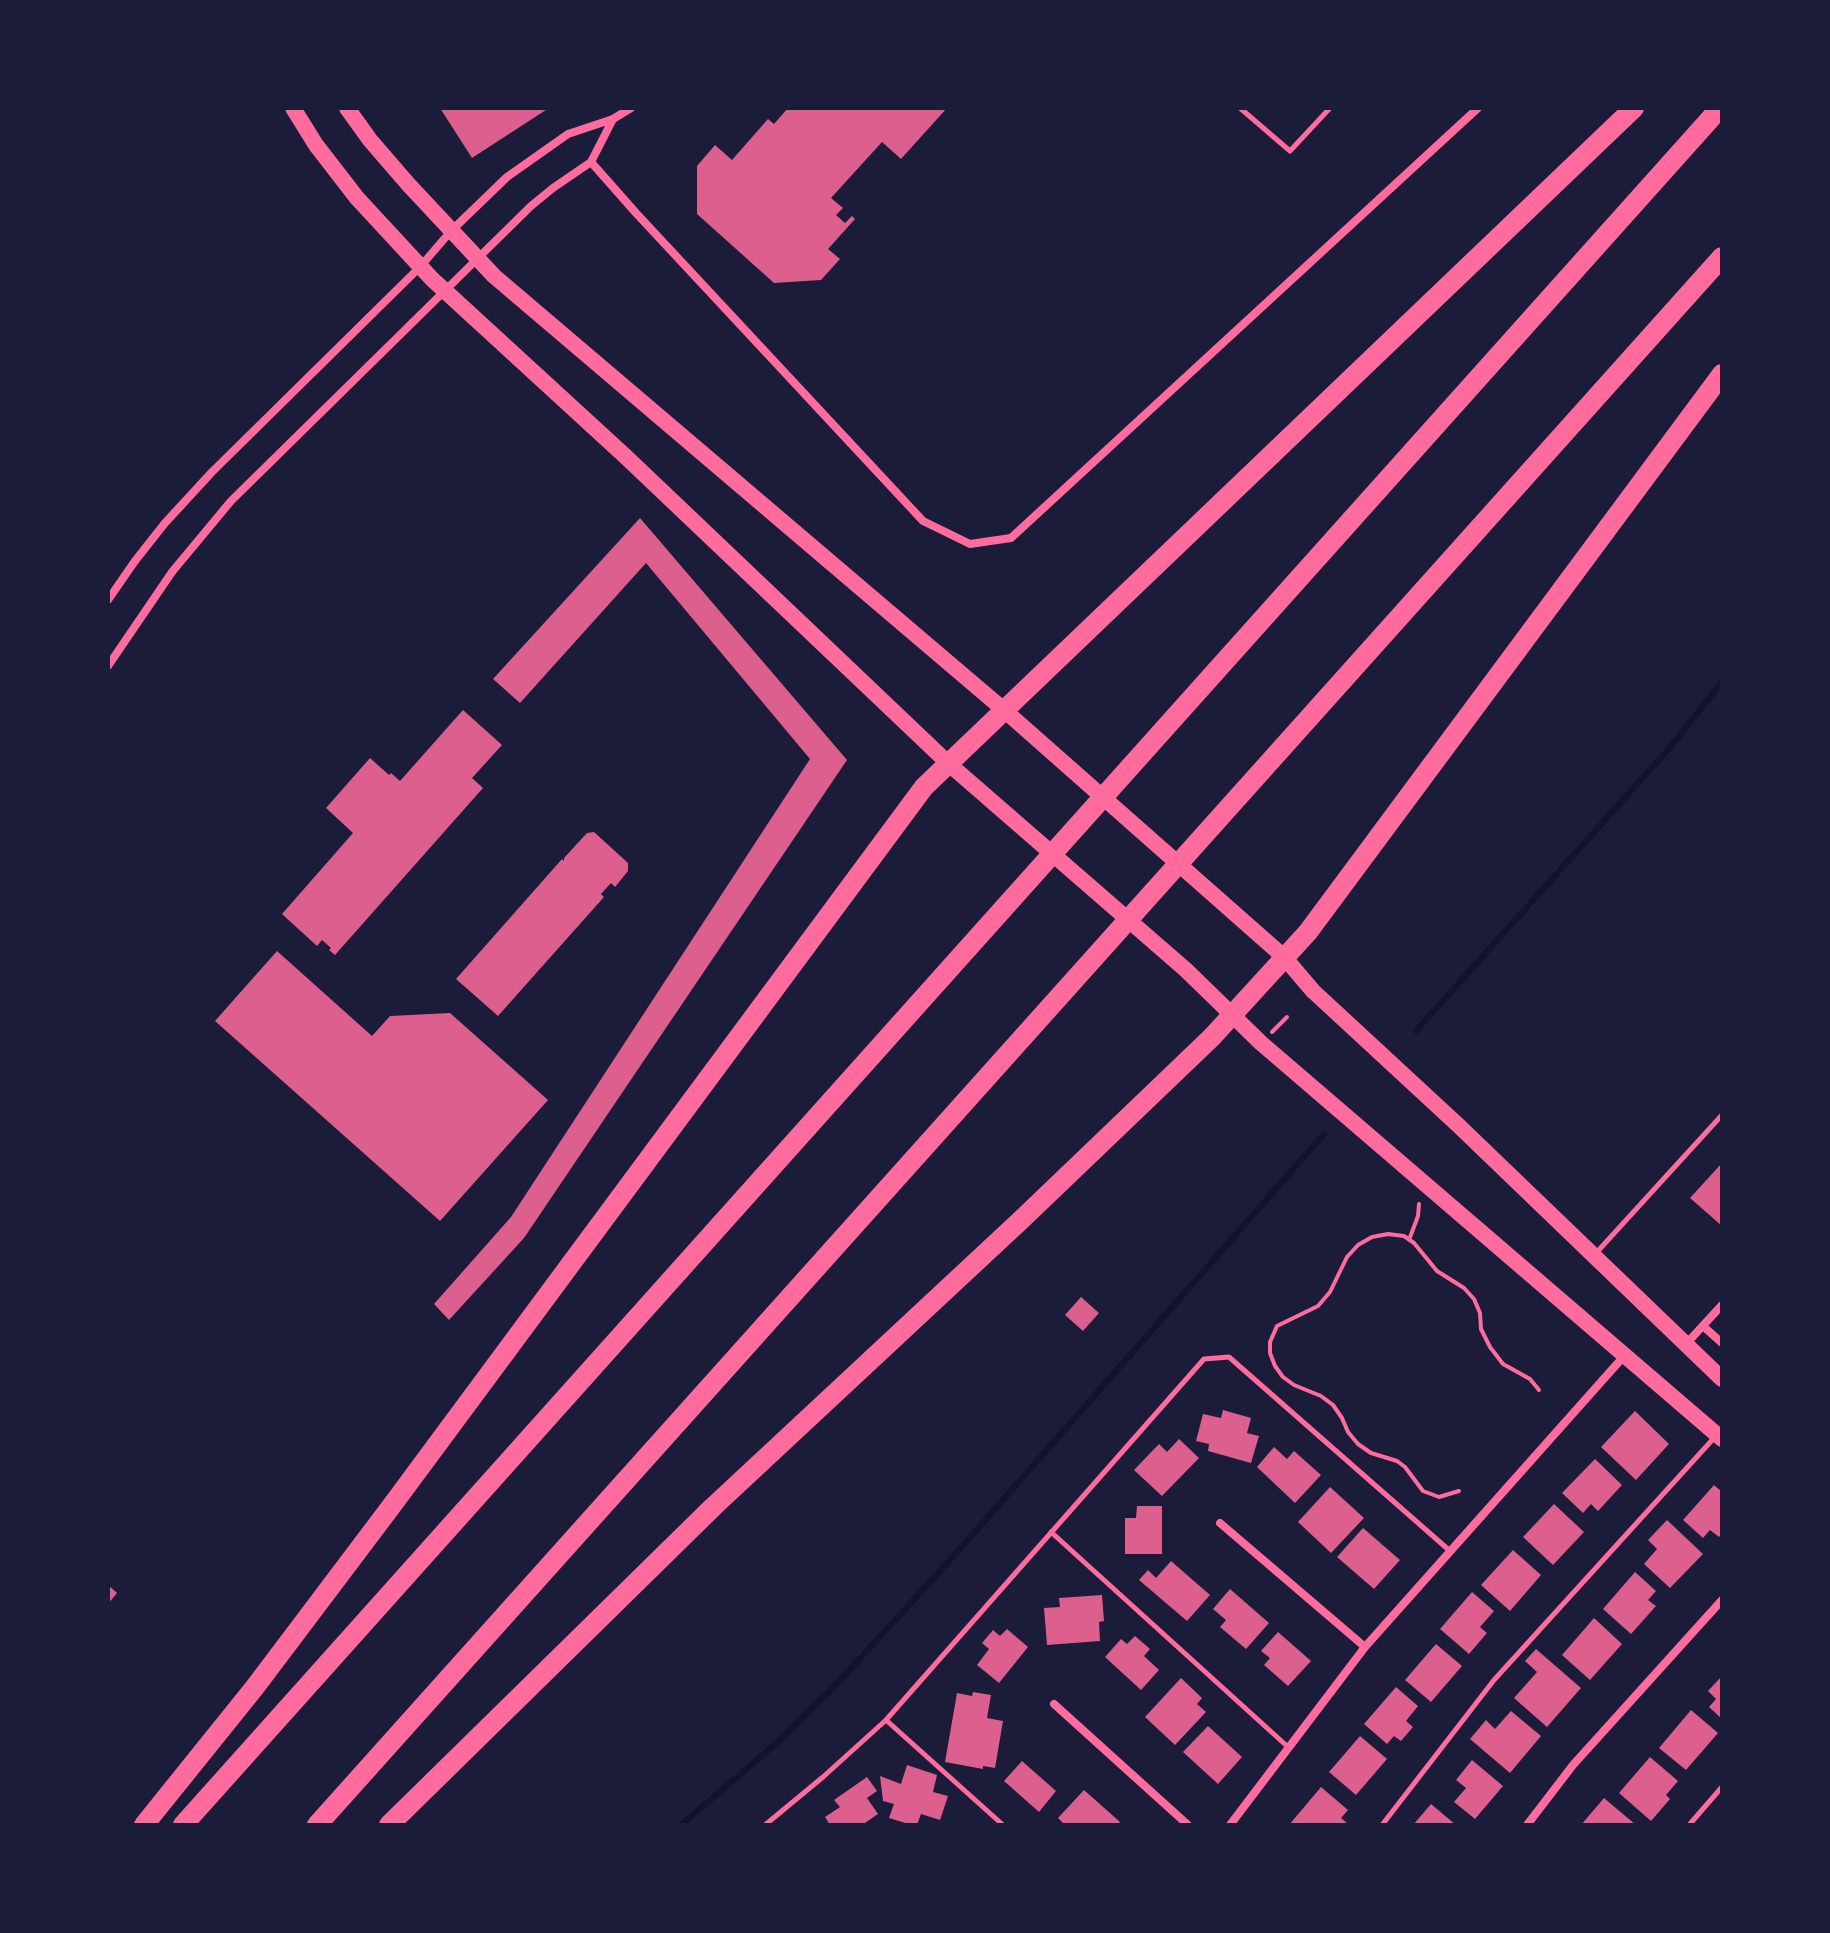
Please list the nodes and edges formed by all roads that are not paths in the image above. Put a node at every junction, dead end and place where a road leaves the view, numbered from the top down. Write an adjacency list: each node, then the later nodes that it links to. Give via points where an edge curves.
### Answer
1 (293, 108): 16 (main road, via 357,198)
2 (336, 108): 11 (main road)
3 (347, 108): 11 (main road)
4 (631, 108): 10 (street)
5 (1240, 108): 6 (lane, via 1290,151)
6 (1330, 108)
7 (1478, 108): 12 (street, via 1011,538 970,544 923,521)
8 (1634, 108): 21 (highway)
9 (1720, 108): 44 (highway)
10 (613, 119): 12 (street); 13 (street, via 568,134 507,177)
11 (359, 125): 13 (main road)
12 (591, 162): 15 (street, via 542,197)
13 (451, 231): 15 (main road); 16 (street)
14 (1722, 257): 45 (highway)
15 (477, 258): 17 (street); 21 (main road)
16 (420, 267): 17 (main road); 19 (street, via 205,480 165,523)
17 (444, 291): 20 (street, via 231,501 172,572); 22 (main road)
18 (1722, 374): 23 (highway, via 1308,932)
19 (108, 600)
20 (108, 666)
21 (1004, 710): 22 (highway); 23 (main road)
22 (949, 764): 24 (main road); 43 (highway, via 924,787 393,1504)
23 (1284, 957): 24 (highway); 26 (main road, via 1313,991)
24 (1231, 1015): 31 (main road); 46 (highway, via 1021,1220 713,1507)
25 (1722, 1115): 26 (lane)
26 (1593, 1256): 29 (main road)
27 (1722, 1305): 28 (street)
28 (1703, 1326): 29 (street); 30 (street)
29 (1687, 1343): 32 (main road)
30 (1722, 1343)
31 (1625, 1355): 33 (main road); 36 (street)
32 (1722, 1379)
33 (1720, 1437): 51 (lane, via 1494,1680)
34 (1220, 1523): 38 (street)
35 (1051, 1532): 36 (lane, via 1204,1359 1229,1357); 40 (lane); 41 (lane)
36 (1450, 1551): 38 (street)
37 (1722, 1600): 52 (street, via 1573,1765)
38 (1365, 1647): 41 (street)
39 (1054, 1704): 49 (street)
40 (886, 1720): 47 (lane); 48 (lane)
41 (1288, 1747): 50 (street)
42 (1722, 1787): 53 (lane)
43 (144, 1825)
44 (183, 1825)
45 (317, 1825)
46 (389, 1825)
47 (765, 1825)
48 (1003, 1825)
49 (1188, 1825)
50 (1230, 1825)
51 (1382, 1825)
52 (1527, 1825)
53 (1689, 1825)

